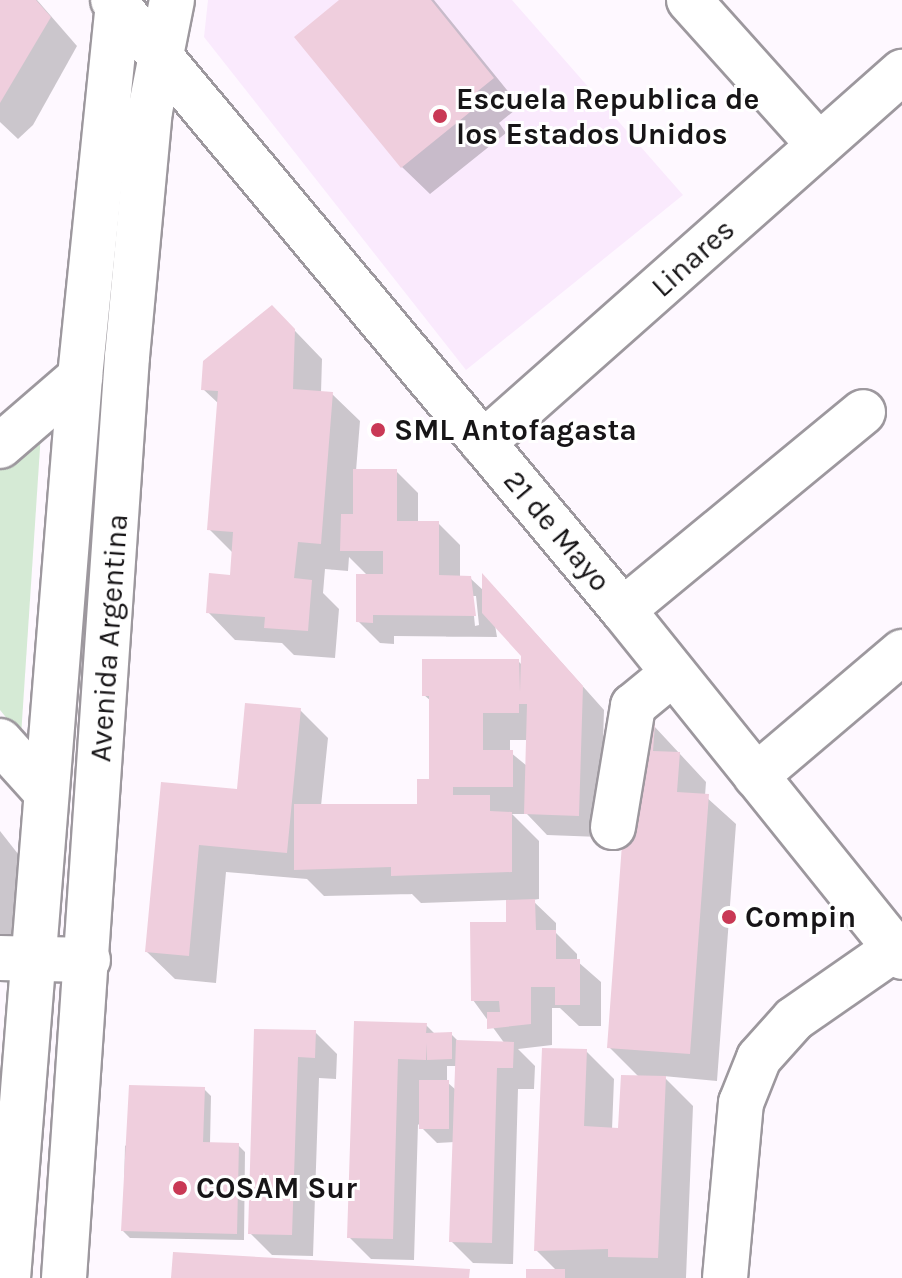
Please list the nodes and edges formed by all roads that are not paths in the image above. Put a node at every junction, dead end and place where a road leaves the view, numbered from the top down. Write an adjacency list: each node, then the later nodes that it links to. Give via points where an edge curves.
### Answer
1 (172, 0): 4 (street, Avenida Argentina)
2 (689, 0): 6 (street)
3 (116, 2): 4 (street, 21 de Mayo); 7 (street, Avenida Argentina)
4 (160, 52): 9 (street, 21 de Mayo); 20 (street, Avenida Argentina, via 129,341)
5 (902, 72): 6 (street, Linares)
6 (819, 145): 9 (street, Linares)
7 (80, 377): 10 (street); 16 (street, Avenida Argentina)
8 (863, 412): 11 (street)
9 (483, 443): 11 (street, 21 de Mayo)
10 (0, 446)
11 (623, 610): 13 (street, 21 de Mayo)
12 (902, 652): 15 (street)
13 (672, 674): 15 (street, 21 de Mayo); 17 (street, via 633,706)
14 (0, 741): 16 (street)
15 (756, 776): 18 (street, 21 de Mayo)
16 (46, 792): 19 (street, Avenida Argentina)
17 (613, 827)
18 (900, 950): 23 (street, via 794,1019 759,1058 739,1115)
19 (16, 959): 20 (street); 21 (street, Avenida Argentina)
20 (88, 960): 22 (street, Avenida Argentina)
21 (8, 1278)
22 (64, 1278)
23 (725, 1278)

